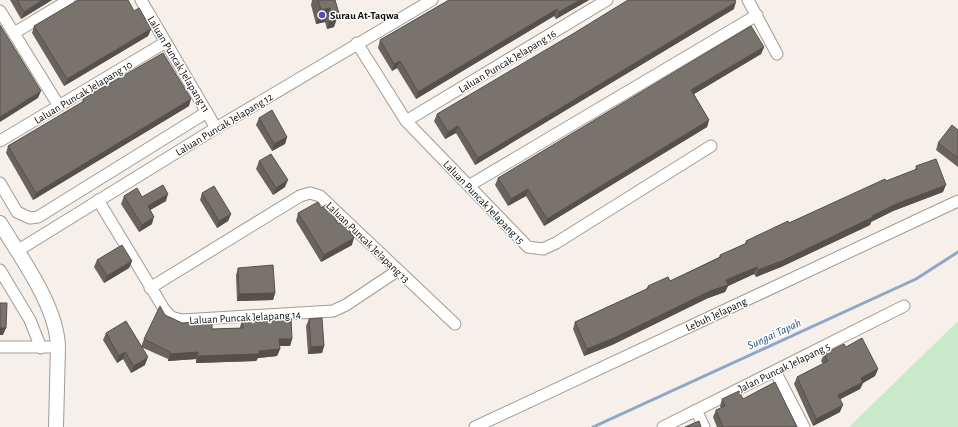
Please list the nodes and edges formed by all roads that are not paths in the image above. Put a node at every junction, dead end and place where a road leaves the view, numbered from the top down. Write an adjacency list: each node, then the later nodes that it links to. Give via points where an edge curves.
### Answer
1 (69, 0): 8 (street)
2 (141, 0): 9 (street, Laluan Puncak Jelapang 11)
3 (432, 0): 10 (street, Laluan Puncak Jelapang 12)
4 (607, 0): 14 (street, Laluan Puncak Jelapang 16)
5 (748, 0): 7 (street)
6 (0, 11): 8 (street)
7 (757, 15): 11 (street); 19 (street)
8 (14, 33): 12 (street)
9 (166, 42): 12 (street, Laluan Puncak Jelapang 10); 13 (street, Laluan Puncak Jelapang 11)
10 (357, 43): 14 (street, Laluan Puncak Jelapang 15); 15 (street, Laluan Puncak Jelapang 12)
11 (777, 54)
12 (58, 106): 16 (street, Laluan Puncak Jelapang 10)
13 (207, 112): 15 (street, Laluan Puncak Jelapang 11); 18 (street, Laluan Puncak Jelapang 12, via 38,217 30,218 17,212)
14 (406, 121): 19 (street, Laluan Puncak Jelapang 15)
15 (216, 128): 20 (street, Laluan Puncak Jelapang 12)
16 (0, 141)
17 (712, 146): 19 (street, Laluan Puncak Jelapang 15, via 543,249 528,247)
18 (0, 183)
19 (470, 185)
20 (98, 200): 23 (street, Laluan Puncak Jelapang 12); 26 (street, Laluan Puncak Jelapang 14)
21 (958, 201): 35 (street, Lebuh Jelapang)
22 (0, 223): 23 (street)
23 (17, 252): 31 (street, via 54,319)
24 (0, 270): 30 (street, via 30,320)
25 (397, 271): 26 (street, Laluan Puncak Jelapang 14, via 346,305 324,313 182,320 171,317); 26 (street, Laluan Puncak Jelapang 13, via 320,196 310,193 300,196); 28 (street, Laluan Puncak Jelapang 13)
26 (150, 288)
27 (904, 306): 32 (street, Jalan Puncak Jelapang 5)
28 (455, 324)
29 (0, 347): 30 (street)
30 (41, 348): 31 (street)
31 (58, 348): 34 (street)
32 (775, 371): 33 (street, Jalan Puncak Jelapang 5); 38 (street)
33 (696, 410): 36 (street, Jalan Puncak Jelapang 5); 37 (street)
34 (56, 427)
35 (475, 427)
36 (663, 427)
37 (704, 427)
38 (804, 427)

